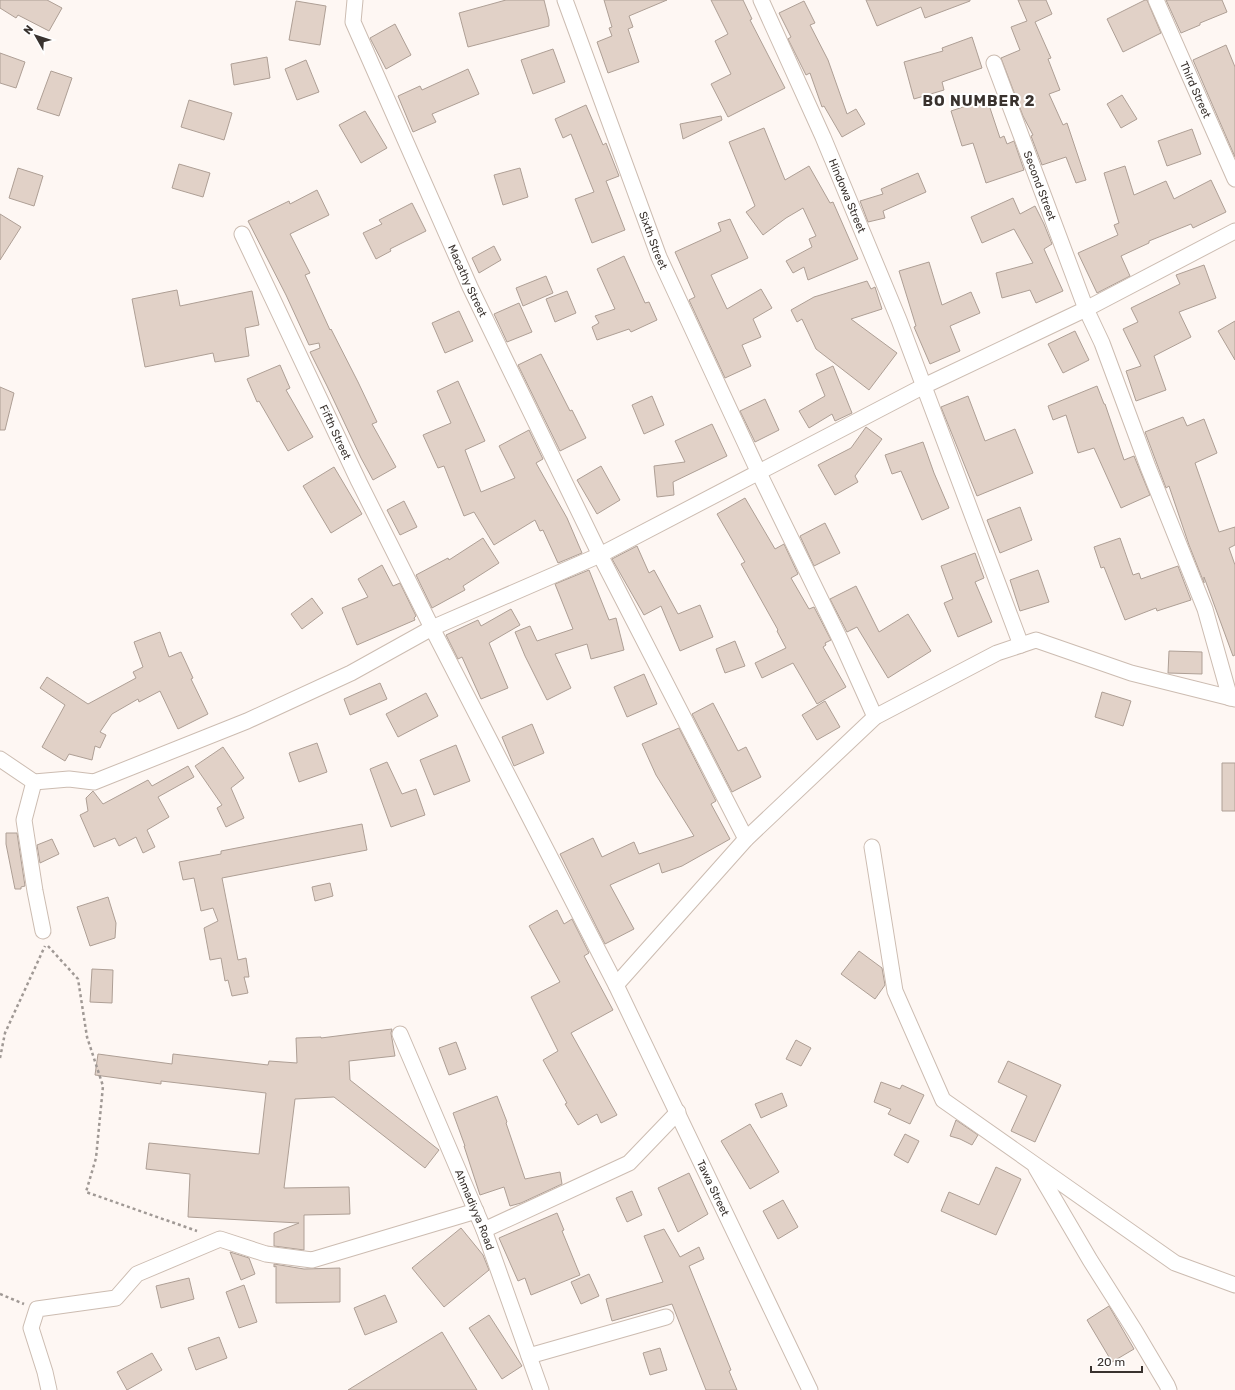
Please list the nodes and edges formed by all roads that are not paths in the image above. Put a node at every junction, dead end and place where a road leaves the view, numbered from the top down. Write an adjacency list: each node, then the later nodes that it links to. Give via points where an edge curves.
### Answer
1 (355, 0): 12 (street, Macathy Street, via 353,22 467,280)
2 (564, 0): 11 (street, Sixth Street, via 659,257)
3 (761, 0): 10 (street, Hindowa Street, via 823,137)
4 (1156, 0): 6 (street, Third Street)
5 (994, 63): 9 (street, Second Street)
6 (1235, 179)
7 (1235, 231): 9 (street)
8 (242, 234): 13 (street, Fifth Street, via 359,482)
9 (1086, 309): 10 (street); 15 (street, Second Street, via 1102,343 1205,609)
10 (926, 390): 11 (street); 14 (street, Hindowa Street)
11 (759, 472): 12 (street); 16 (street, Sixth Street)
12 (600, 555): 13 (street); 19 (street, Macathy Street)
13 (432, 628): 18 (street, via 351,673 247,721 94,782 69,779); 22 (street, Fifth Street)
14 (1020, 645): 15 (street, via 1036,640 1131,673); 16 (street, via 997,653)
15 (1233, 698)
16 (875, 717): 19 (street)
17 (0, 759): 18 (street)
18 (34, 782): 21 (street, via 24,820)
19 (746, 839): 22 (street)
20 (872, 847): 25 (street, via 895,991 942,1100)
21 (43, 931)
22 (616, 984): 24 (street, Tawa Street)
23 (400, 1034): 26 (street, Ahmadiyya Road)
24 (678, 1112): 27 (street, via 629,1163); 33 (street, Tawa Street)
25 (1034, 1164): 28 (street, via 1175,1263); 34 (street)
26 (476, 1211): 27 (street, Ahmadiyya Road); 31 (street, via 312,1260 266,1254 220,1239 137,1274 116,1298 37,1309 31,1328)
27 (484, 1230): 30 (street, Ahmadiyya Road)
28 (1235, 1285)
29 (666, 1317): 30 (street)
30 (529, 1356): 32 (street, Ahmadiyya Road)
31 (49, 1390)
32 (541, 1390)
33 (810, 1390)
34 (1169, 1390)

